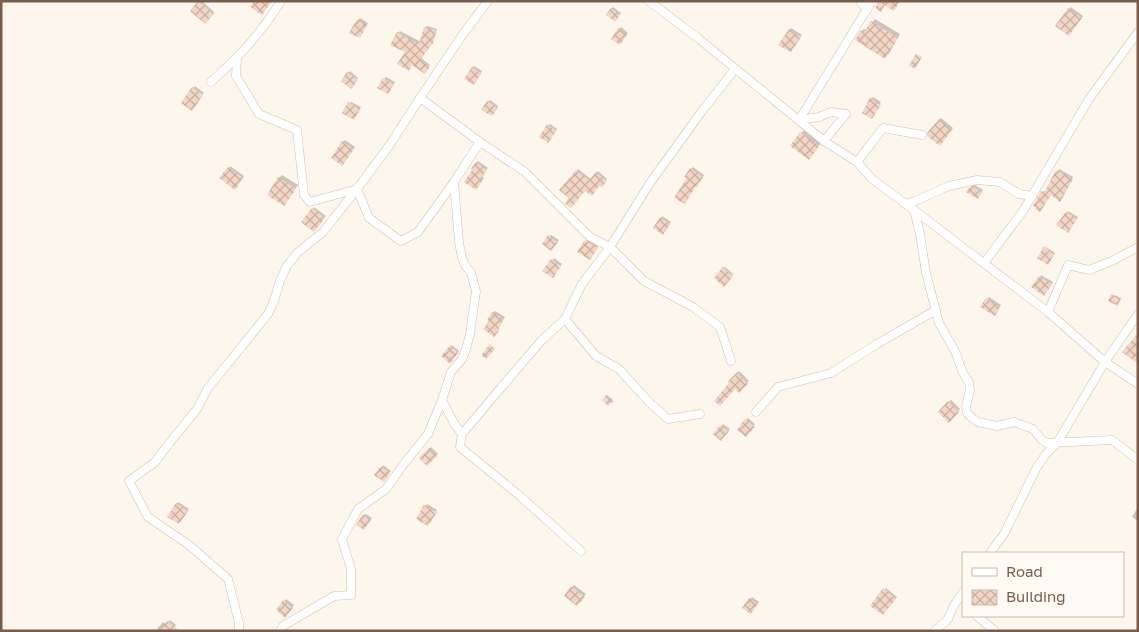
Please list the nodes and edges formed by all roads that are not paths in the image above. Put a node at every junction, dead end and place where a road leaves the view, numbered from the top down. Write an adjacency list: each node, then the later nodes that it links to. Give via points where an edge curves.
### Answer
1 (281, 1): 8 (street)
2 (488, 1): 11 (street)
3 (649, 1): 9 (street)
4 (860, 1): 6 (street)
5 (872, 1): 6 (street)
6 (867, 10): 12 (street)
7 (1138, 32): 19 (street, via 1090,99)
8 (237, 58): 10 (street); 18 (street, via 236,76 259,114 297,130 304,195 310,202)
9 (735, 69): 12 (street); 22 (street, via 650,183)
10 (211, 82)
11 (420, 98): 15 (street); 18 (street)
12 (799, 120): 14 (street); 14 (street, via 831,112 846,114)
13 (922, 135): 16 (street, via 883,128)
14 (824, 141): 16 (street)
15 (480, 142): 17 (street); 22 (street, via 525,172 590,237)
16 (857, 162): 20 (street, via 872,179)
17 (454, 182): 18 (street, via 418,232 401,241 369,218); 32 (street, via 462,258 476,291 466,349 451,372)
18 (356, 189): 42 (street, via 323,232 297,253 280,281 268,314 208,388 197,409 155,462 129,481 148,517 189,545 228,578 240,623)
19 (1032, 196): 20 (street, via 1019,194 1000,182 977,180 949,186); 24 (street)
20 (906, 204): 21 (street)
21 (914, 210): 24 (street); 25 (street)
22 (610, 247): 28 (street, via 582,284); 29 (street, via 644,281 693,307 720,327)
23 (1138, 247): 26 (street, via 1089,270 1068,265)
24 (984, 263): 26 (street)
25 (936, 310): 33 (street, via 831,373 778,387); 36 (street, via 939,323 969,382 967,413 978,422 997,426 1014,422 1022,424 1047,443)
26 (1048, 312): 30 (street)
27 (1138, 314): 30 (street)
28 (565, 320): 34 (street, via 596,356 619,369 668,419); 35 (street, via 541,341)
29 (731, 361)
30 (1105, 362): 31 (street); 36 (street)
31 (1138, 384)
32 (442, 400): 35 (street); 43 (street, via 428,434 386,489 358,509 342,539 351,569 351,595 334,596 283,626)
33 (756, 412)
34 (700, 414)
35 (462, 434): 38 (street, via 460,447)
36 (1057, 443): 37 (street, via 1112,440); 39 (street, via 1036,467 1004,534)
37 (1138, 460)
38 (581, 552)
39 (991, 552)
40 (962, 594): 44 (street, via 948,620)
41 (978, 617): 45 (street)
42 (239, 631)
43 (280, 631)
44 (935, 631)
45 (995, 631)

